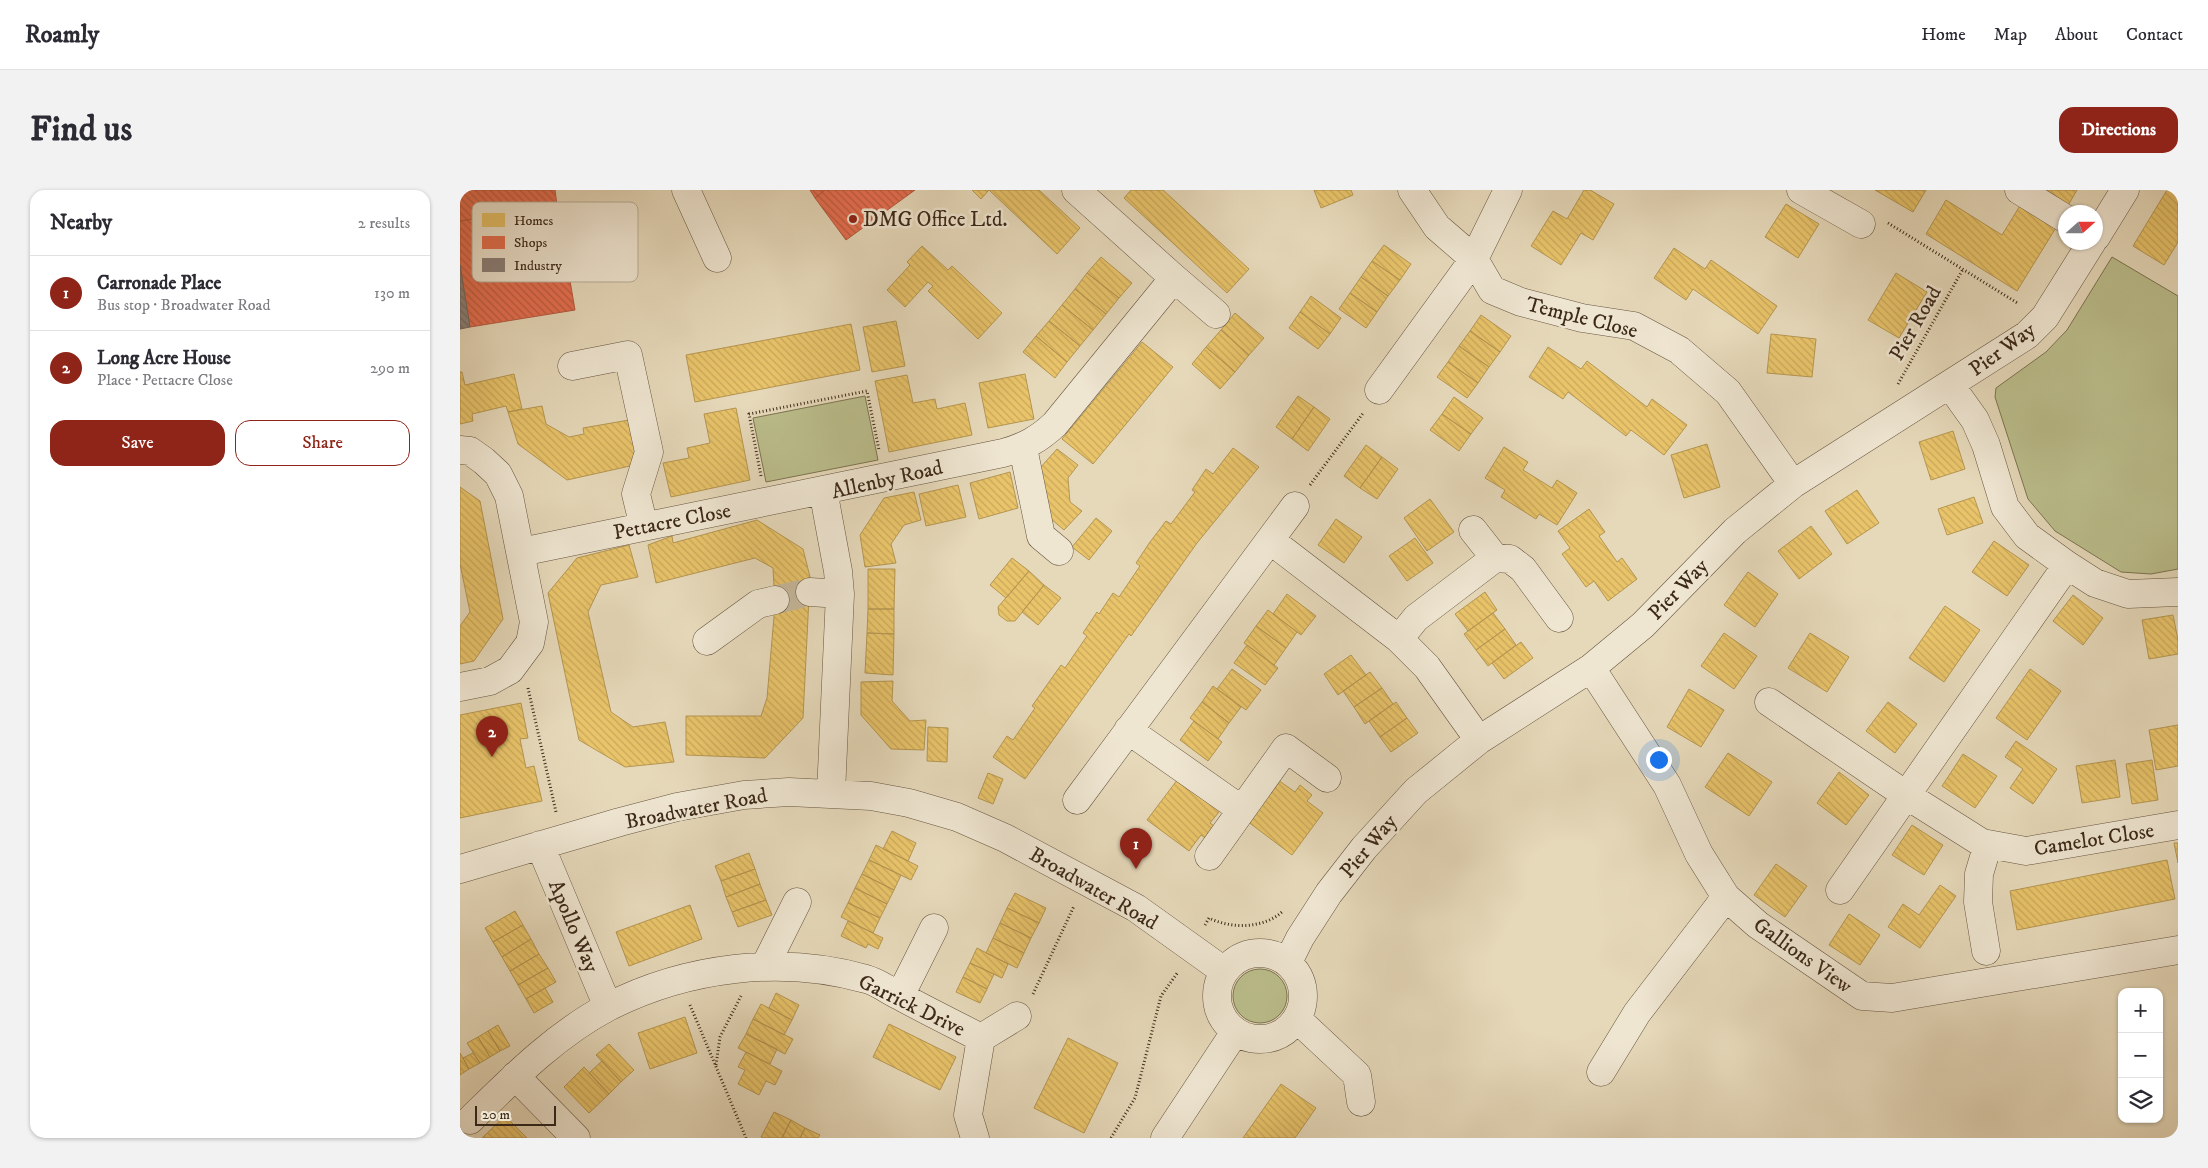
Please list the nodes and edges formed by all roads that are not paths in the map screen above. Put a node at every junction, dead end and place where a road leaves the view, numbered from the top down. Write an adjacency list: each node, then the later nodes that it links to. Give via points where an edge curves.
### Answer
1 (686, 190): 12 (street)
2 (1076, 190): 14 (street)
3 (1412, 190): 13 (street, Temple Close, via 1438,227)
4 (1508, 190): 13 (street)
5 (1802, 190): 9 (street)
6 (2019, 190): 8 (street)
7 (2125, 190): 10 (street)
8 (2058, 214)
9 (1873, 223)
10 (2103, 226)
11 (2087, 250): 17 (street, Pier Way, via 2039,323 2012,345)
12 (718, 258)
13 (1474, 259): 18 (street); 21 (street, Temple Close, via 1492,290 1520,302 1582,318 1634,326 1679,350 1728,392)
14 (1174, 278): 15 (street); 19 (street, Allenby Road, via 1055,424)
15 (1216, 314)
16 (572, 366): 24 (street, via 628,355 649,452 636,494)
17 (1950, 385): 21 (street, Pier Way); 30 (street, via 1979,428 2005,507 2027,536)
18 (1379, 390)
19 (1023, 448): 22 (street, Allenby Road); 27 (street, via 1041,536)
20 (460, 450): 28 (street, via 470,451 498,474 508,496)
21 (1793, 484): 38 (street, Pier Way, via 1734,531 1643,625)
22 (822, 490): 24 (street, Pettacre Close); 33 (street, Allenby Road)
23 (1295, 506): 26 (street)
24 (644, 527): 28 (street, Pettacre Close)
25 (1473, 530): 29 (street)
26 (1270, 540): 36 (street); 41 (street)
27 (1059, 551)
28 (521, 552): 39 (street, via 534,622 530,643 510,670 490,681)
29 (1495, 558): 35 (street, via 1510,559 1523,569); 36 (street, via 1416,618)
30 (2067, 566): 32 (street, via 2095,583 2128,594); 45 (street)
31 (810, 592): 33 (street)
32 (2178, 592)
33 (840, 594): 44 (street, Allenby Road)
34 (775, 600): 37 (street, via 758,604)
35 (1559, 618)
36 (1399, 639): 42 (street, via 1428,667)
37 (707, 641)
38 (1591, 668): 42 (street, Pier Way); 54 (street, Gallions View, via 1667,785 1699,854)
39 (460, 687)
40 (1769, 702): 45 (street, Camelot Close)
41 (1128, 730): 46 (street); 47 (street)
42 (1479, 740): 59 (street, Pier Way, via 1416,791 1385,823 1329,894)
43 (1327, 778): 47 (street, via 1286,748)
44 (831, 793): 50 (street, Broadwater Road, via 744,795 677,807); 61 (street, Broadwater Road, via 909,803 957,817 1005,838 1136,908)
45 (1906, 795): 49 (street, Camelot Close); 53 (street)
46 (1076, 800)
47 (1242, 810): 51 (street)
48 (2178, 825): 49 (street, Camelot Close, via 2026,851)
49 (1988, 844): 58 (street, via 1979,874 1978,902)
50 (540, 845): 52 (street, Broadwater Road); 63 (street, Apollo Way)
51 (1209, 856)
52 (460, 869)
53 (1840, 890)
54 (1726, 897): 57 (street, Gallions View, via 1758,925 1862,996 1892,998); 68 (street, via 1637,1012)
55 (797, 902): 60 (street)
56 (934, 928): 62 (street)
57 (2178, 950)
58 (1986, 951)
59 (1288, 962): 61 (street, via 1261,952 1234,960); 65 (street, via 1303,989)
60 (765, 966): 62 (street, Garrick Drive, via 802,967 868,980); 63 (street, Garrick Drive, via 678,980)
61 (1224, 971): 66 (street, via 1218,983 1218,1010)
62 (900, 996): 67 (street, Garrick Drive)
63 (608, 1007): 69 (street, Garrick Drive, via 545,1050)
64 (1017, 1016): 67 (street, Garrick Drive)
65 (1297, 1019): 66 (street, via 1288,1030 1268,1039 1248,1038); 70 (street, via 1357,1075)
66 (1235, 1032): 74 (street)
67 (981, 1038): 73 (street, Garrick Drive, via 968,1115)
68 (1601, 1072)
69 (515, 1076): 71 (street, Garrick Drive); 72 (street)
70 (1361, 1102)
71 (470, 1120)
72 (576, 1138)
73 (976, 1138)
74 (1165, 1138)

